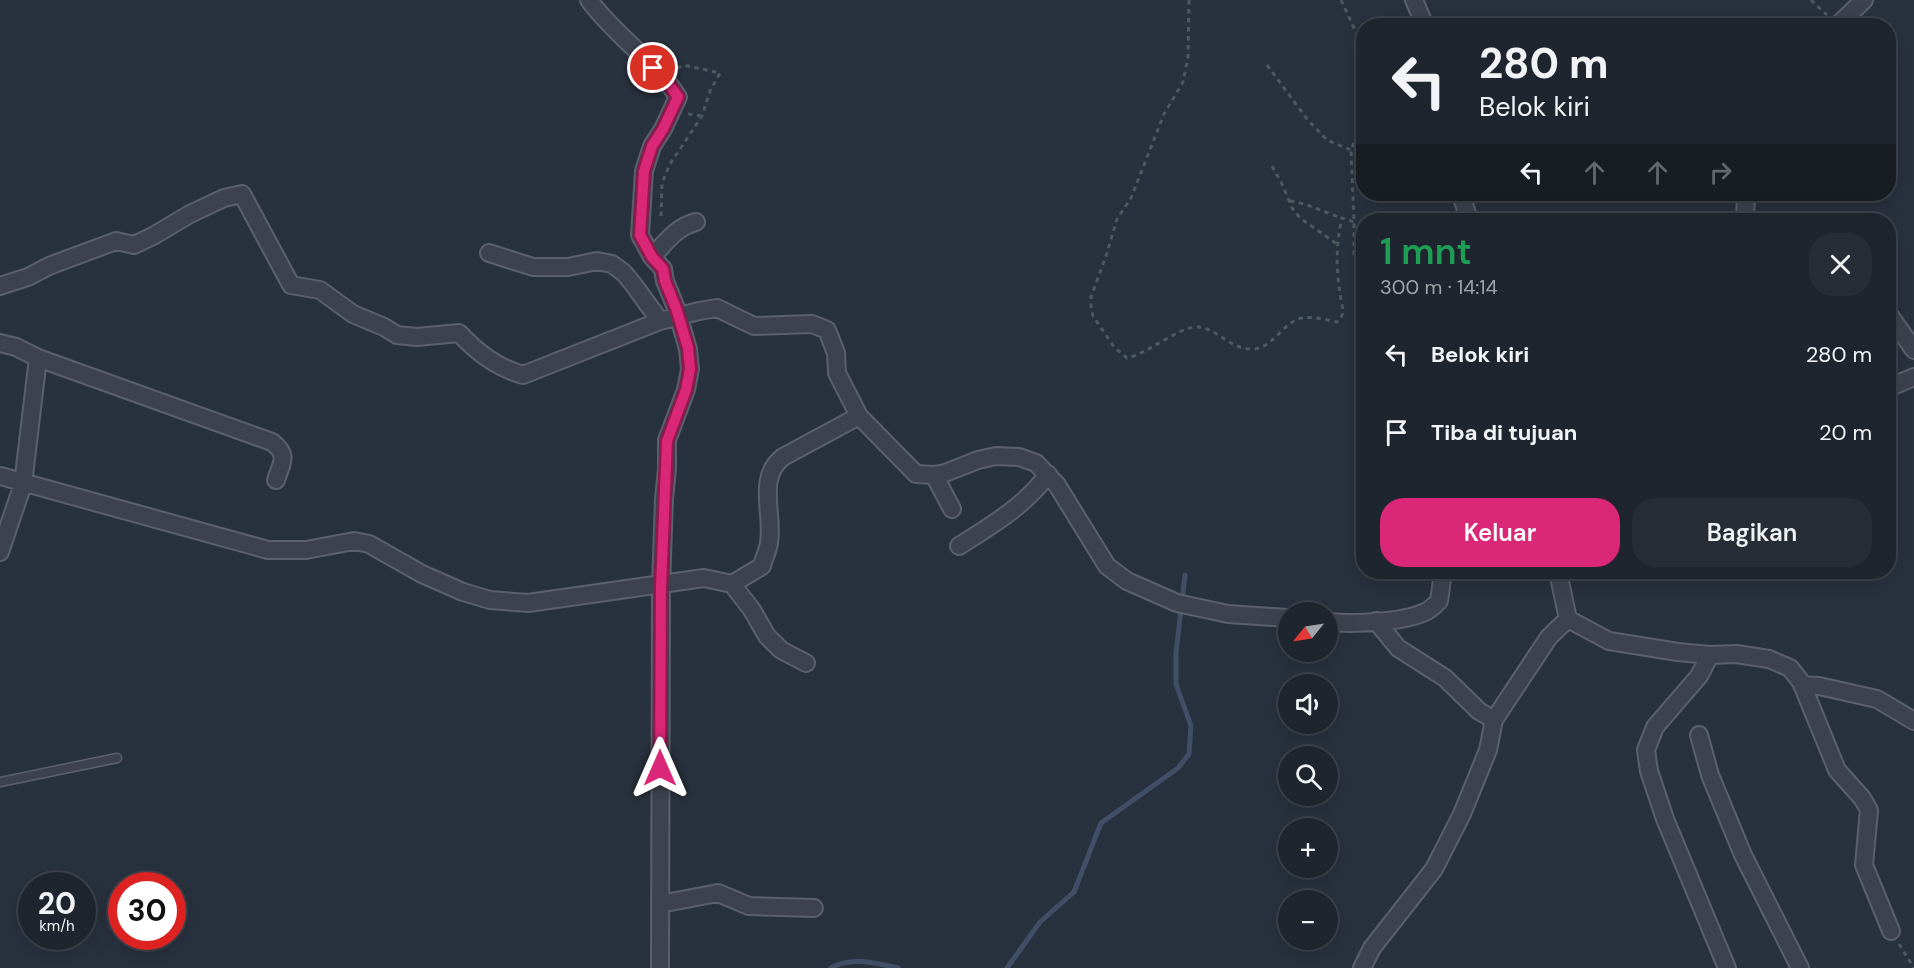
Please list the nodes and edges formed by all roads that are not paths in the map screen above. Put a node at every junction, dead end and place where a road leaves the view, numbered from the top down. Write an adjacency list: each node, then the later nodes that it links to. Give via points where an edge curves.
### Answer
1 (589, 0): 8 (street, via 678,97 652,146 644,171 640,235)
2 (1414, 0): 4 (street)
3 (1864, 0): 5 (street)
4 (1422, 18)
5 (1845, 18)
6 (696, 222): 8 (street, via 677,230)
7 (489, 253): 11 (street, via 533,267 568,267 597,261 612,264 629,278)
8 (652, 257): 10 (street, via 663,269)
9 (0, 286): 11 (street, via 116,241 134,244 224,198 242,194 291,285 320,290 353,314 397,335 417,338 459,333 484,358 512,372 523,375)
10 (677, 316): 11 (street); 18 (street, via 717,308 754,326 812,324 827,330 836,353 837,373); 30 (street, via 688,348 690,369 667,441)
11 (660, 321)
12 (1896, 324): 14 (street)
13 (0, 343): 15 (street)
14 (1914, 350)
15 (38, 358): 22 (street, via 272,442 284,455); 23 (street)
16 (1914, 377): 17 (street)
17 (1896, 385)
18 (859, 416): 20 (street, via 916,474); 29 (street, via 774,464 768,482 769,543 762,566)
19 (1048, 474): 20 (street, via 1036,463 1019,457 996,456); 25 (street, via 1020,505); 31 (street, via 1107,566 1126,581 1185,605 1228,614)
20 (934, 475): 24 (street)
21 (0, 477): 23 (street)
22 (276, 480)
23 (23, 484): 26 (street); 30 (street, via 268,550 306,550 354,541 369,544 422,574 490,600 528,603)
24 (952, 509)
25 (959, 546)
26 (0, 552)
27 (1442, 579): 33 (street, via 1439,601 1428,611 1413,617)
28 (1559, 579): 32 (street)
29 (732, 584): 30 (street, via 704,578); 36 (street, via 767,636 781,650)
30 (661, 586): 43 (street)
31 (1278, 617)
32 (1568, 619): 35 (street, via 1609,641); 38 (street, via 1549,638)
33 (1376, 621): 34 (street); 38 (street, via 1398,648 1444,678)
34 (1338, 623)
35 (1710, 655): 37 (street, via 1769,659 1790,668); 48 (street, via 1699,676 1654,727 1646,750 1665,819)
36 (806, 663)
37 (1802, 685): 39 (street, via 1877,699); 45 (street, via 1837,770 1869,810 1864,865)
38 (1494, 720): 47 (street, via 1488,750 1434,869 1372,948)
39 (1914, 721)
40 (1698, 735): 49 (street, via 1743,855)
41 (117, 758): 42 (lane)
42 (0, 782)
43 (660, 904): 44 (street, via 718,893 749,906); 46 (street)
44 (814, 908)
45 (1891, 931)
46 (660, 968)
47 (1362, 968)
48 (1728, 968)
49 (1800, 968)

